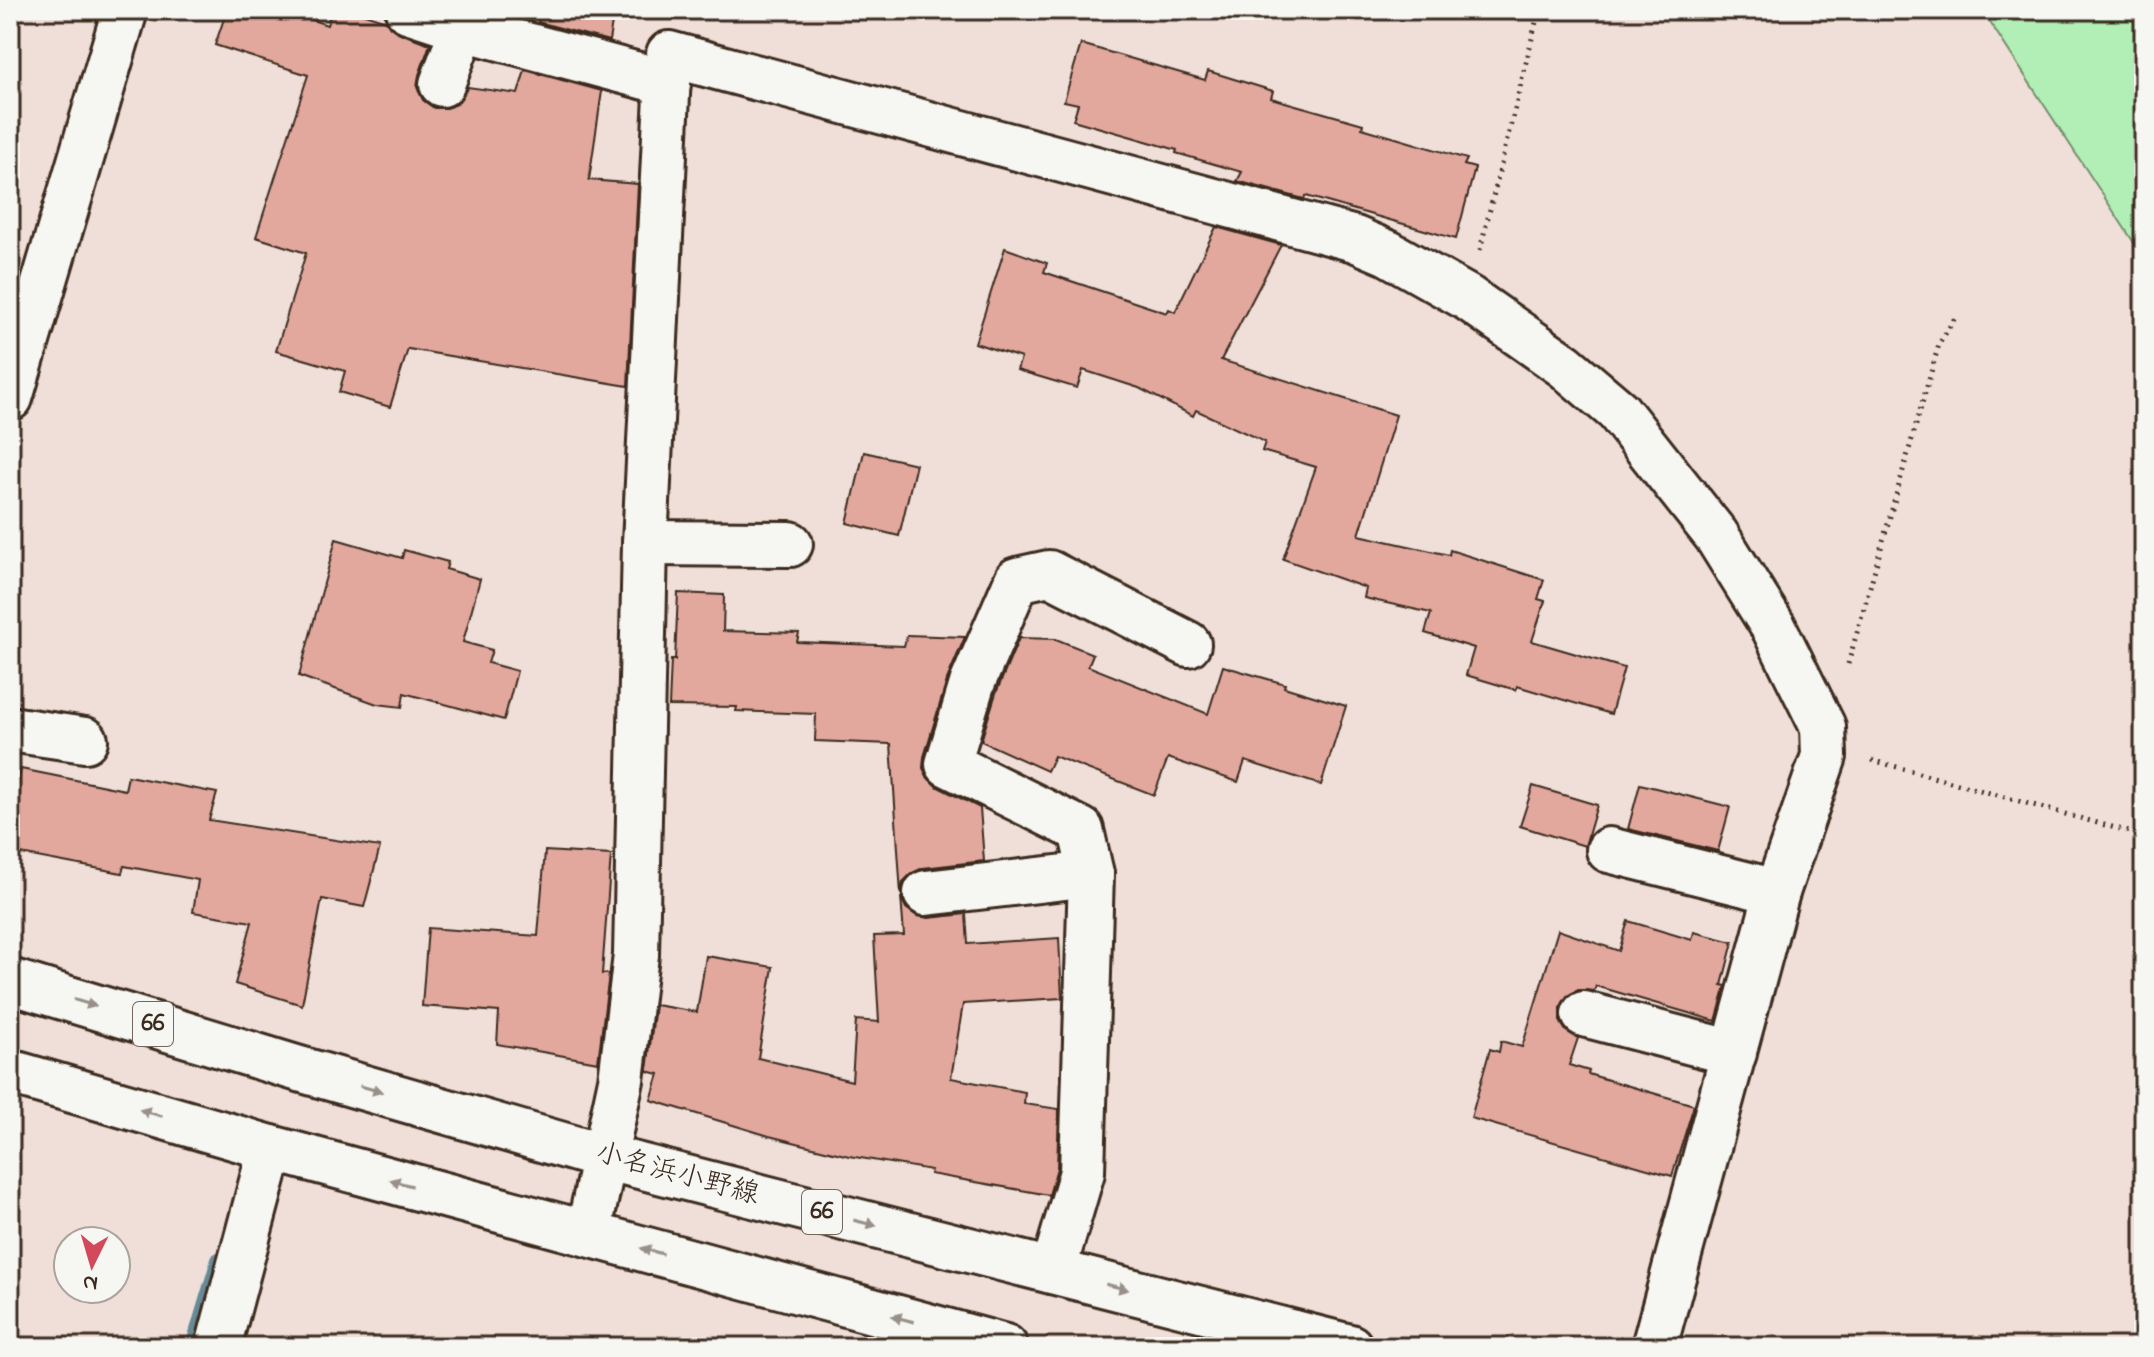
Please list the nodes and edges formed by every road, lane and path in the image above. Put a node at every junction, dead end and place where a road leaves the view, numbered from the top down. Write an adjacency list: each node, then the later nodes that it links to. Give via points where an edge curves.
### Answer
1 (125, 10): 9 (street)
2 (408, 10): 4 (street)
3 (1539, 10): 7 (path)
4 (463, 28): 5 (street); 6 (street)
5 (668, 83): 7 (street, via 669,54 1355,239); 10 (street)
6 (442, 84)
7 (1468, 298): 14 (street, via 1565,366 1618,411 1716,535 1774,628)
8 (1956, 316): 14 (path, via 1939,344)
9 (10, 398)
10 (645, 543): 11 (street); 26 (street, via 636,955 621,1080)
11 (790, 544)
12 (1188, 644): 18 (street, via 1049,573 1017,580 972,684 948,764 1081,830)
13 (10, 729): 15 (street)
14 (1824, 737): 16 (path); 19 (street, via 1810,801)
15 (85, 740)
16 (2144, 836)
17 (1609, 850): 19 (street)
18 (1091, 874): 20 (street); 28 (street, via 1082,1172)
19 (1777, 892): 23 (street)
20 (926, 893)
21 (10, 981): 26 (street, 小名浜小野線 / 66, one-way to 26)
22 (1584, 1014): 23 (street)
23 (1734, 1053): 32 (street)
24 (10, 1072): 25 (street, one-way to 24)
25 (271, 1148): 27 (street, one-way to 25); 29 (street)
26 (604, 1157): 27 (street); 28 (street, 小名浜小野線 / 66, one-way to 28)
27 (588, 1234): 30 (street, one-way to 27)
28 (1053, 1271): 31 (street, 小名浜小野線 / 66, one-way to 31)
29 (218, 1347)
30 (1005, 1347)
31 (1350, 1347)
32 (1654, 1347)

